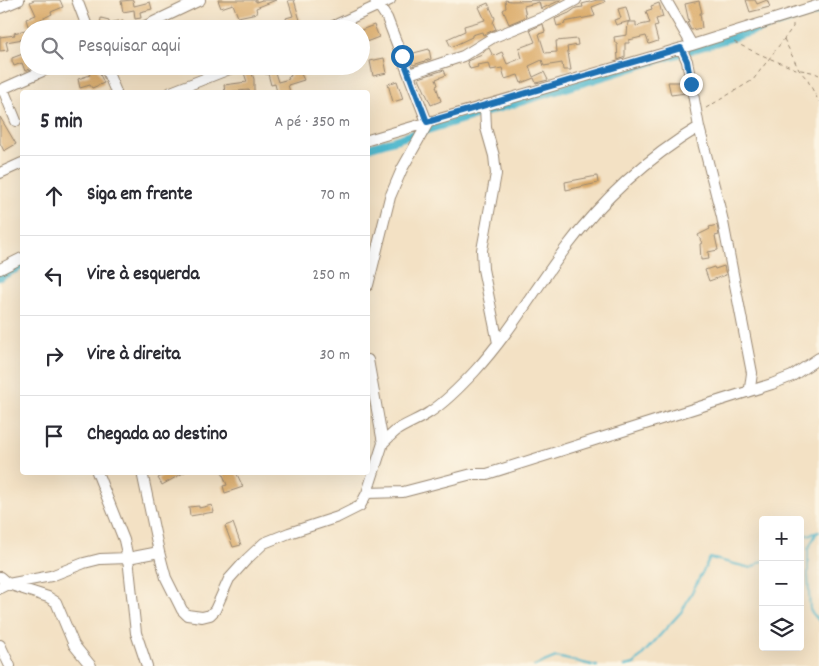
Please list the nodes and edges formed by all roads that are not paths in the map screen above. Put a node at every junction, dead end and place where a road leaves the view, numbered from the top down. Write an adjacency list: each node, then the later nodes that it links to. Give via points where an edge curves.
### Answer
1 (19, 0): 9 (street)
2 (76, 0): 10 (street)
3 (200, 0): 11 (street)
4 (390, 0): 7 (street)
5 (576, 0): 15 (street, via 494,37 463,56)
6 (666, 0): 13 (street)
7 (377, 3): 12 (street); 15 (street)
8 (819, 5): 13 (street)
9 (0, 8)
10 (84, 20)
11 (158, 20)
12 (345, 20)
13 (692, 45): 14 (street)
14 (681, 48): 22 (street); 25 (street, via 687,61)
15 (409, 74): 24 (street)
16 (33, 75): 19 (street)
17 (109, 75): 20 (street)
18 (213, 75): 21 (street)
19 (1, 89): 23 (street)
20 (115, 90)
21 (176, 90)
22 (485, 106): 24 (street); 32 (street, via 486,128 496,174 482,250)
23 (16, 121)
24 (428, 122): 26 (street); 31 (street, via 390,197)
25 (699, 127): 32 (street, via 653,158 580,229); 35 (street, via 722,217 752,373)
26 (370, 139)
27 (20, 164): 28 (street)
28 (0, 173)
29 (20, 259): 30 (street)
30 (0, 269)
31 (370, 277)
32 (498, 343): 36 (street, via 447,398 430,412 397,430)
33 (819, 358): 35 (street, via 792,376)
34 (370, 371): 36 (street)
35 (747, 392): 39 (street, via 487,474 472,474 403,492)
36 (383, 443): 39 (street)
37 (98, 475): 41 (street)
38 (143, 475): 40 (street)
39 (366, 493): 40 (street, via 356,509 264,543 229,579 210,615 202,617 182,610 166,578)
40 (158, 552): 41 (street)
41 (128, 558): 42 (street, via 100,558 51,576); 46 (street, via 136,632)
42 (3, 583): 45 (street, via 48,596 56,602 74,644)
43 (0, 645): 44 (street)
44 (10, 666)
45 (91, 666)
46 (147, 666)

